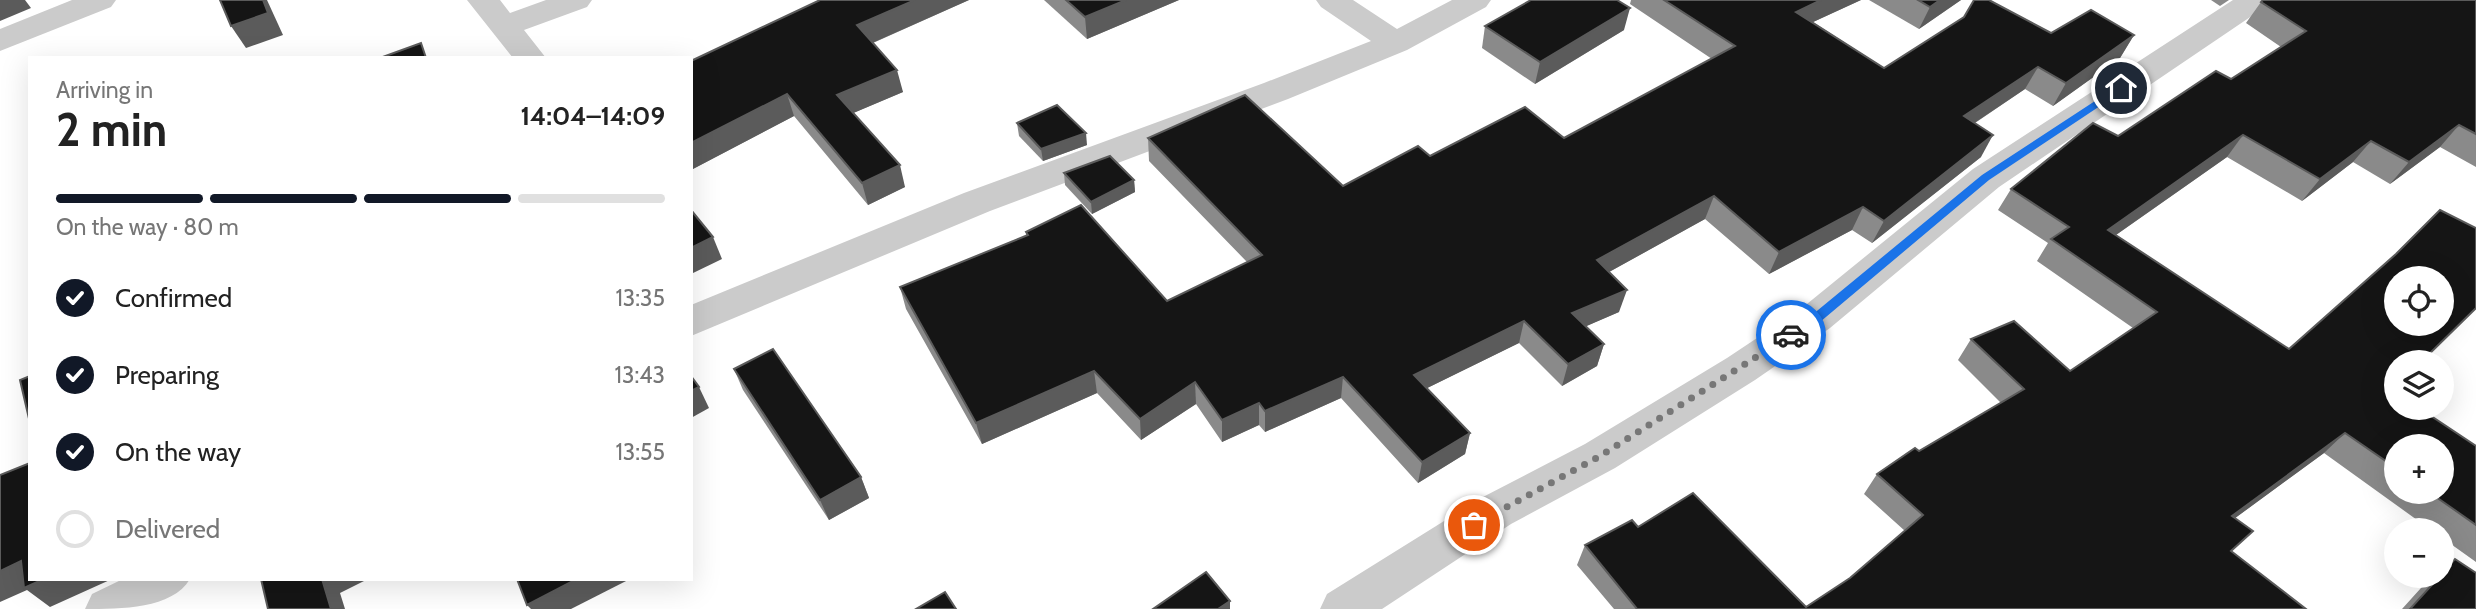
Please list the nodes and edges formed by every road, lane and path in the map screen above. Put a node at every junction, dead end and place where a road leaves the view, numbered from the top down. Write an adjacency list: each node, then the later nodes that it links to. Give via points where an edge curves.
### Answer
1 (100, 0): 8 (street)
2 (483, 0): 7 (street)
3 (576, 0): 7 (street)
4 (1332, 0): 9 (street)
5 (1475, 0): 9 (street)
6 (2254, 0): 14 (street, via 1986,178 1816,318 1741,369 1600,456 1496,511)
7 (505, 26): 10 (street)
8 (0, 41)
9 (1396, 43): 11 (street, via 953,212)
10 (528, 56)
11 (693, 320)
12 (165, 581): 13 (street)
13 (108, 609)
14 (1343, 609)

